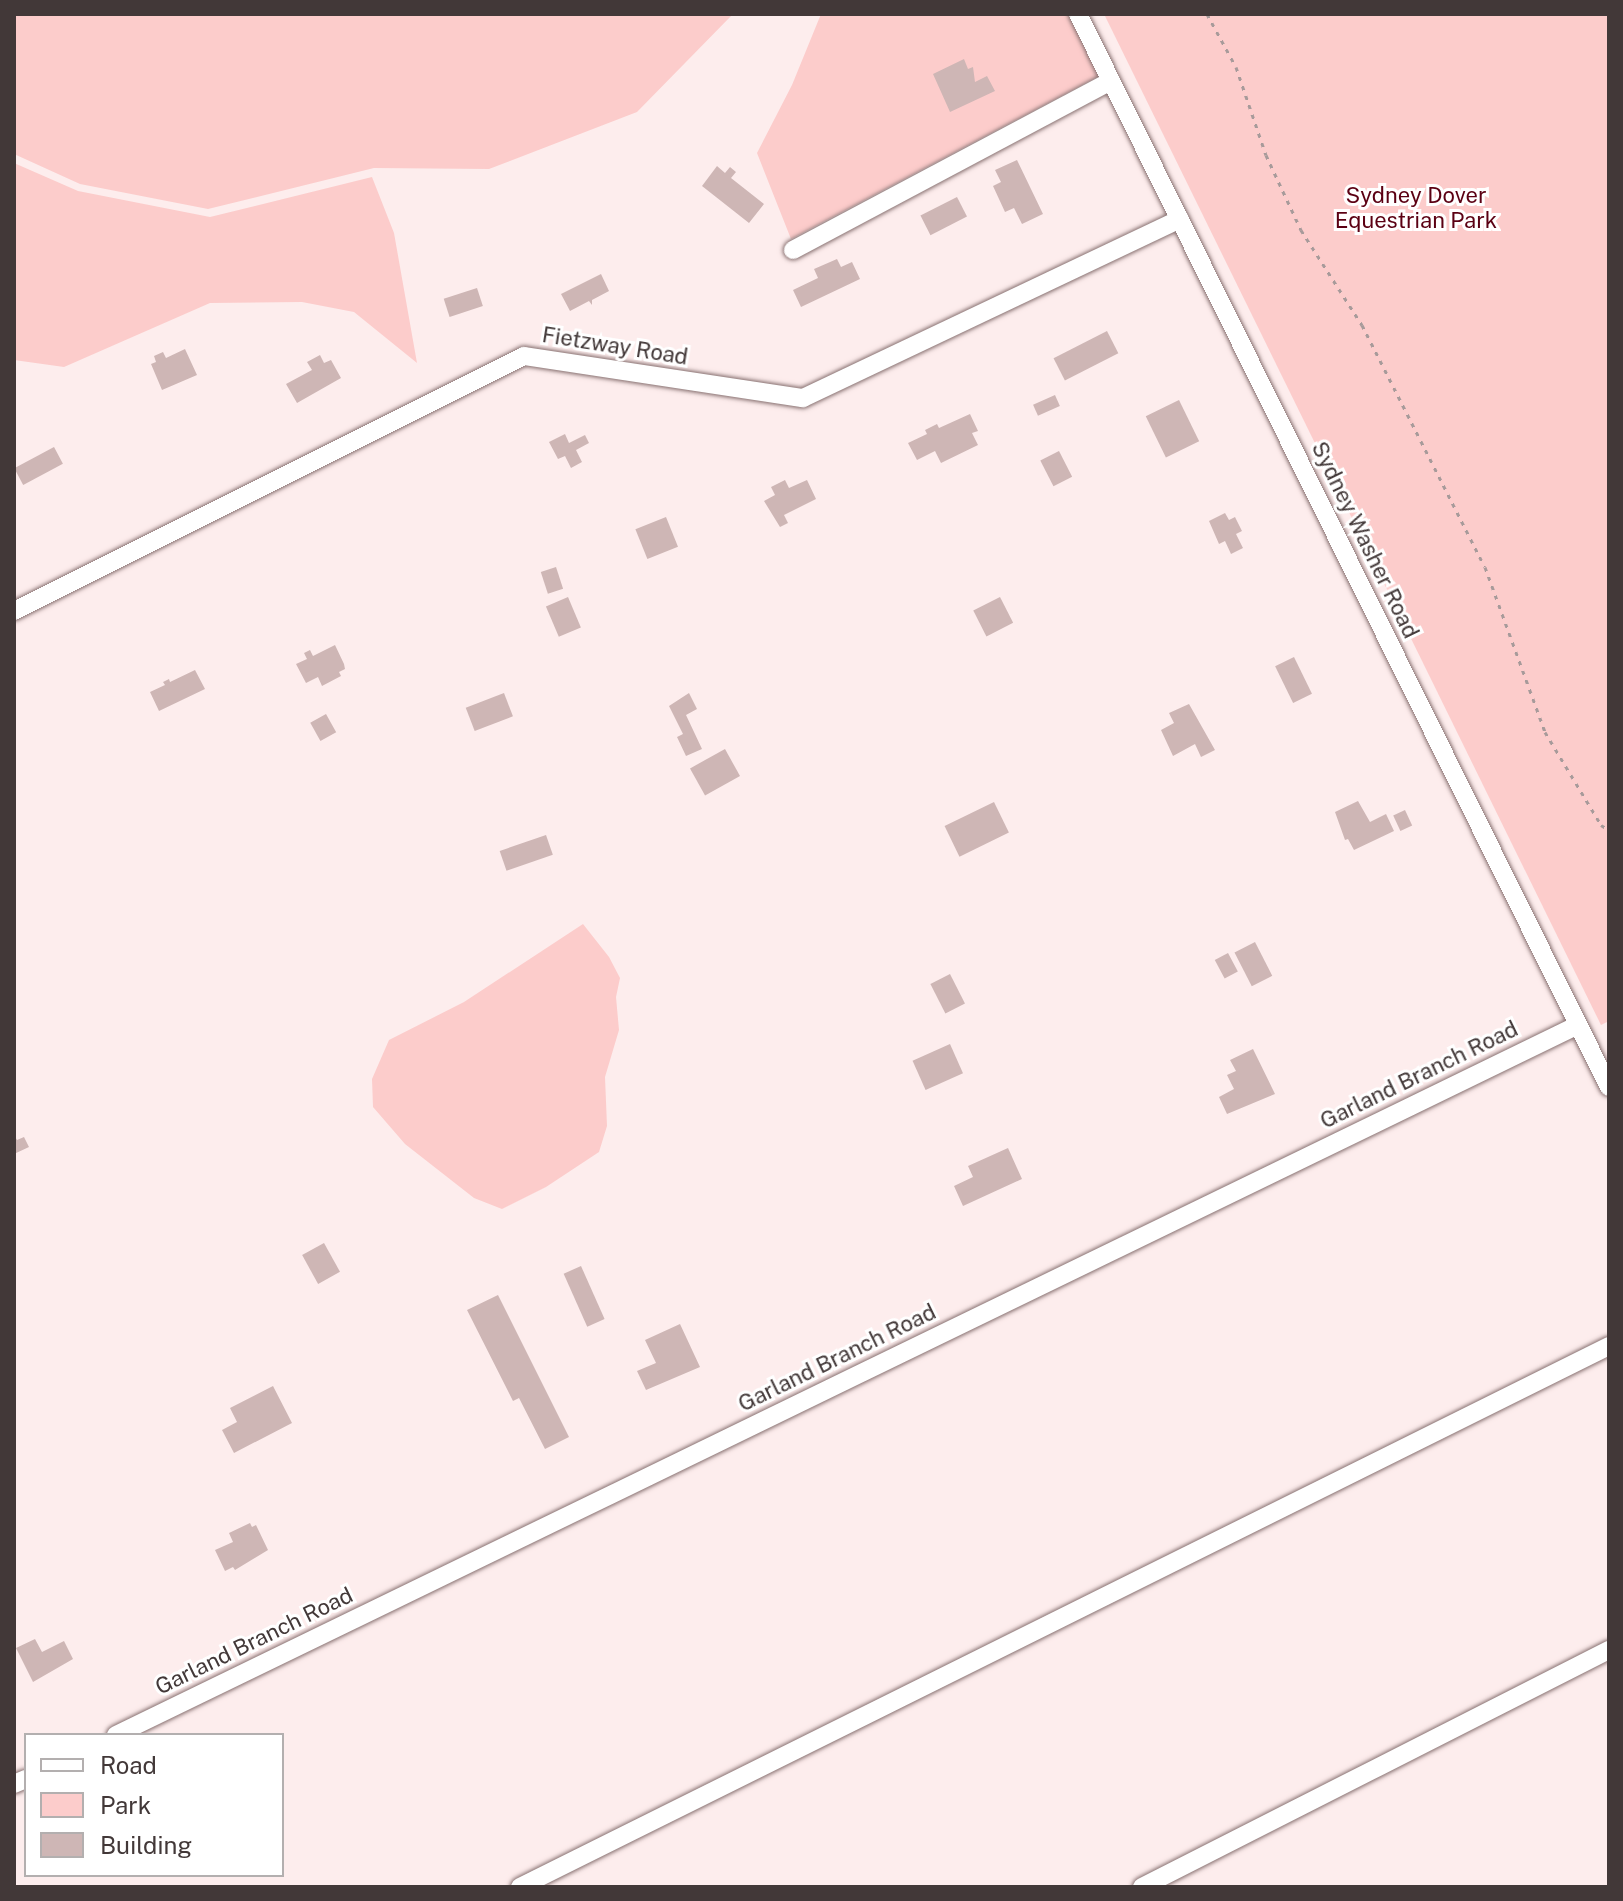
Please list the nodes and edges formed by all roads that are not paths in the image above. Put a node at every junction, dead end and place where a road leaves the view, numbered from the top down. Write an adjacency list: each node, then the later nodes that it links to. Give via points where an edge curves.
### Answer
1 (1078, 14): 2 (street, Sydney Washer Road)
2 (1111, 81): 3 (street, Sydney Washer Road); 4 (street)
3 (1180, 219): 5 (street, Fietzway Road, via 803,398 524,356); 6 (street, Sydney Washer Road)
4 (793, 250)
5 (14, 611)
6 (1578, 1025): 7 (street, Sydney Washer Road); 10 (street, Garland Branch Road)
7 (1609, 1087)
8 (1609, 1346): 11 (street)
9 (1609, 1650): 12 (street)
10 (120, 1733)
11 (520, 1887)
12 (1142, 1887)

